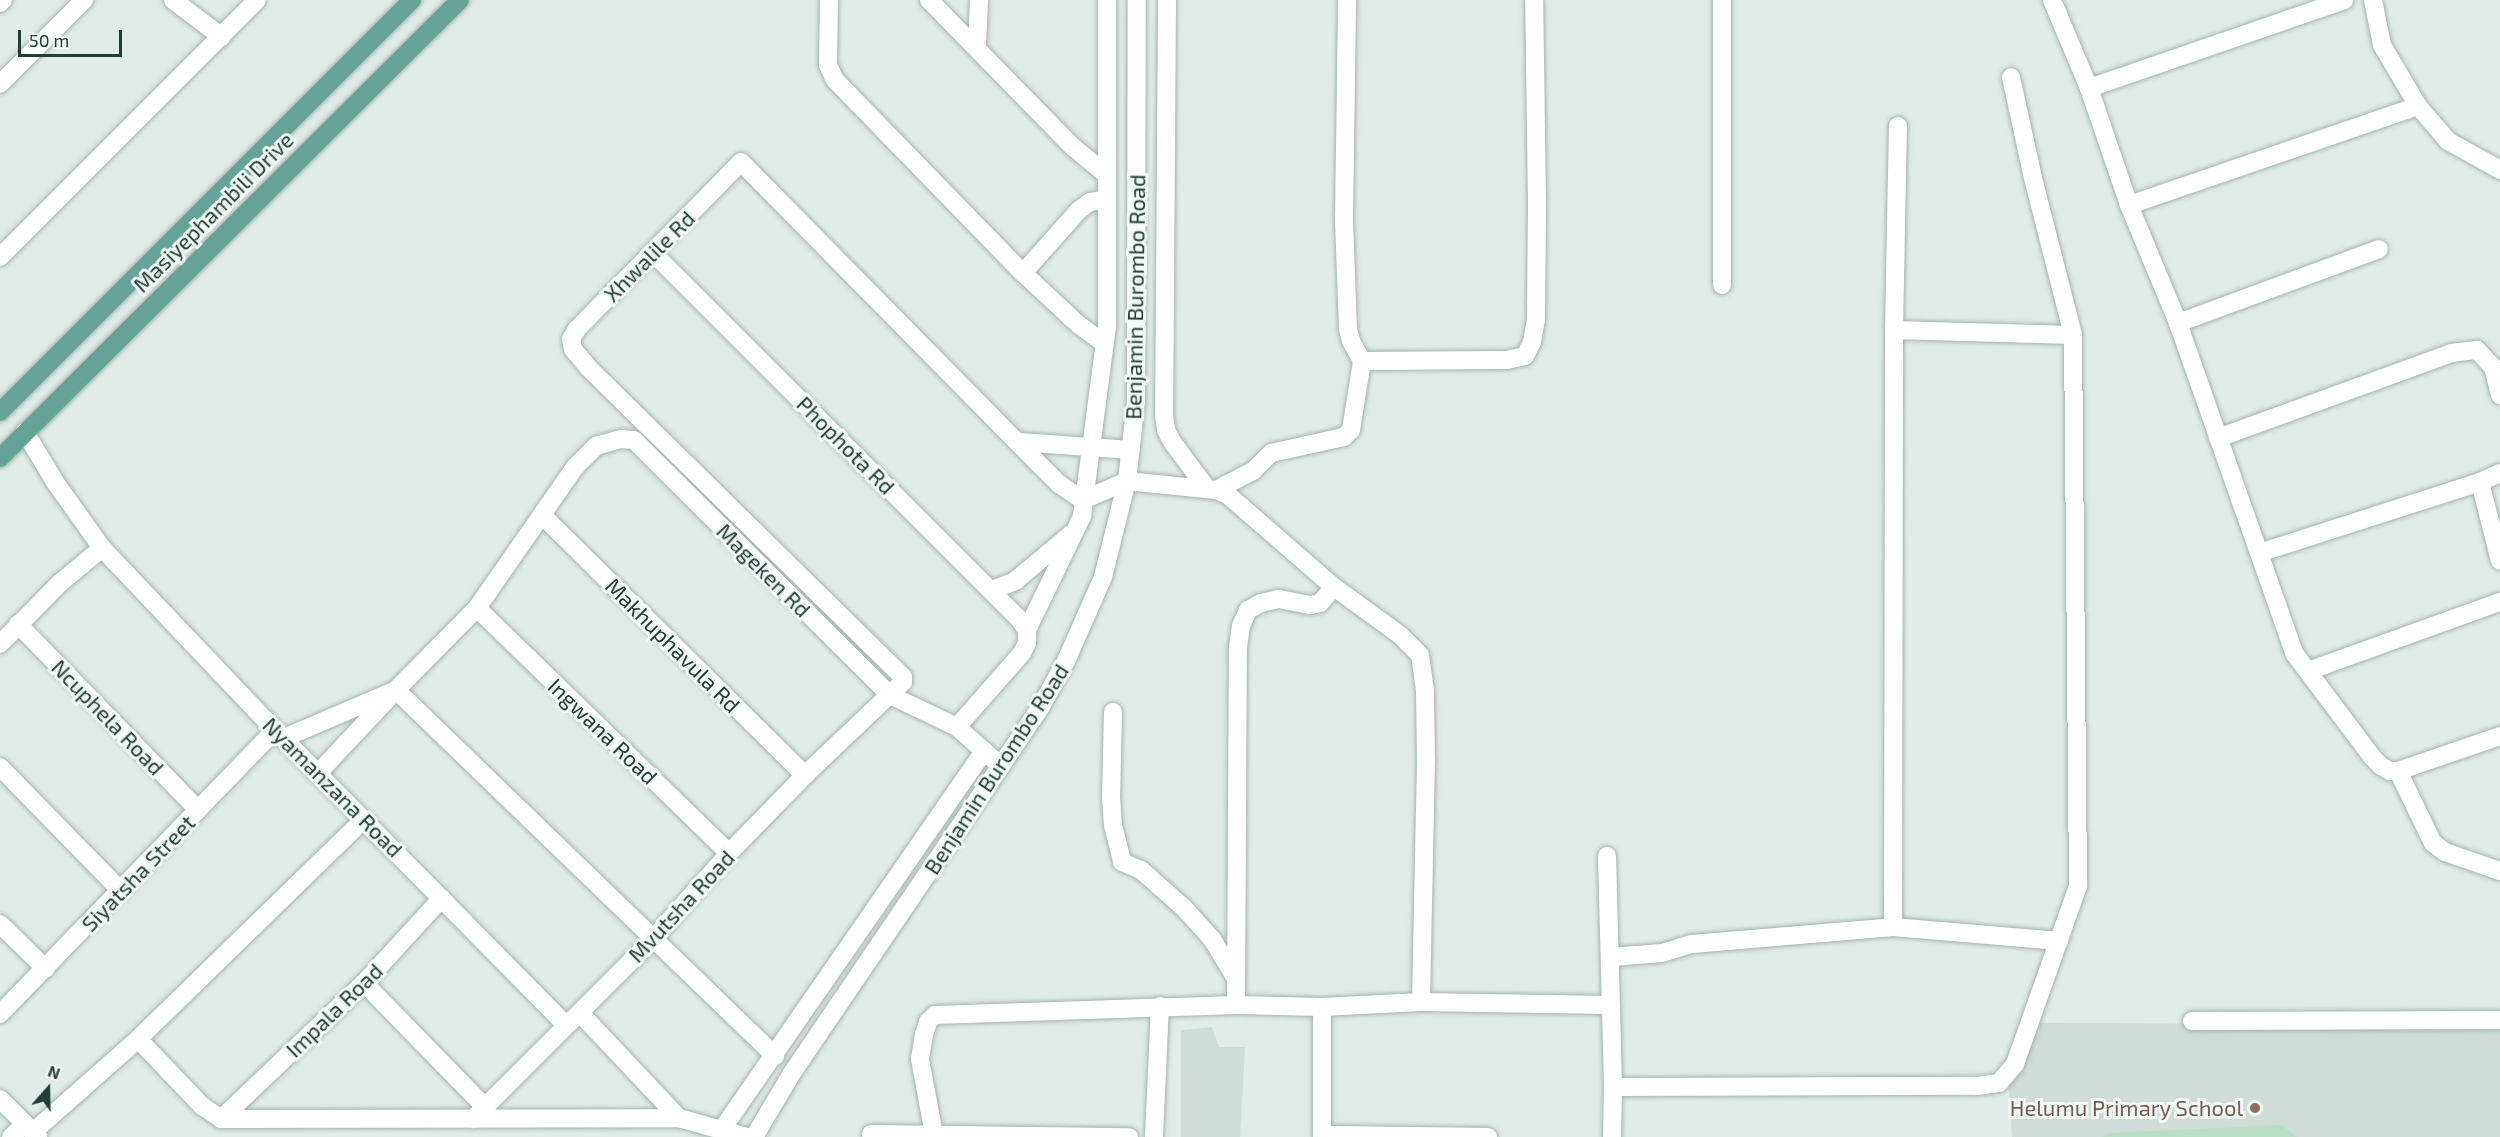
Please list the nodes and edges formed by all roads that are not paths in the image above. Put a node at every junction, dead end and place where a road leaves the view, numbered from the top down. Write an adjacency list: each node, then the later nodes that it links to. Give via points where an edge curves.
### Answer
1 (84, 0): 21 (street)
2 (173, 0): 18 (street)
3 (258, 0): 18 (street)
4 (412, 0): 41 (main road, Masiyephambili Drive)
5 (460, 0): 42 (main road, Masiyephambili Drive)
6 (829, 0): 32 (street, via 831,75)
7 (929, 0): 19 (street)
8 (979, 0): 19 (street)
9 (1107, 0): 26 (street)
10 (1137, 0): 46 (street, Benjamin Burombo Road, via 1136,401)
11 (1167, 0): 51 (street, via 1164,415 1173,443)
12 (1347, 0): 38 (street, via 1344,220 1348,329)
13 (1534, 0): 38 (street, via 1538,203 1536,320 1532,342 1525,356 1507,360)
14 (1722, 0): 33 (street)
15 (2052, 0): 22 (street)
16 (2344, 0): 22 (street)
17 (2373, 0): 23 (street, via 2382,45)
18 (222, 37): 31 (street)
19 (977, 46): 26 (street, via 1072,147)
20 (2011, 77): 36 (street)
21 (0, 84)
22 (2089, 88): 28 (street)
23 (2418, 106): 25 (street, via 2448,141); 28 (street)
24 (1898, 126): 35 (street)
25 (2500, 170)
26 (1107, 175): 27 (street)
27 (1107, 199): 32 (street, via 1090,202 1079,210); 37 (street, via 1108,310)
28 (2129, 205): 34 (street)
29 (2379, 249): 34 (street)
30 (653, 253): 44 (street, Xhwalile Rd, via 741,162); 59 (street, Phophota Rd); 67 (street, Xhwalile Rd, via 577,329 571,339 573,349 903,677 900,687)
31 (0, 257)
32 (1023, 273): 37 (street)
33 (1722, 285)
34 (2178, 323): 43 (street)
35 (1894, 330): 36 (street); 86 (street)
36 (2073, 334): 88 (street, via 2078,886)
37 (1104, 343): 45 (street)
38 (1362, 361): 51 (street, via 1352,430 1344,437 1271,453 1253,471)
39 (2496, 366): 40 (street); 43 (street, via 2478,350 2451,353)
40 (2500, 394)
41 (0, 412)
42 (25, 432): 47 (main road, Masiyephambili Drive); 55 (street, Nyamanzana Road)
43 (2218, 438): 56 (street)
44 (1020, 442): 45 (street); 52 (street, Xhwalile Rd, via 1059,484)
45 (1092, 446): 46 (street); 52 (street)
46 (1131, 450): 49 (street, Benjamin Burombo Road)
47 (0, 458)
48 (2500, 473): 50 (street)
49 (1126, 481): 51 (street); 52 (street); 73 (street, Benjamin Burombo Road, via 1103,577 1091,607 1041,706)
50 (2480, 482): 56 (street); 57 (street)
51 (1211, 488): 58 (street, via 1228,495)
52 (1083, 500): 54 (street)
53 (542, 515): 61 (street); 67 (street, Mageken Rd, via 596,446 621,438 634,440); 77 (street, Makhuphavula Rd)
54 (1078, 527): 59 (street, via 1023,575); 63 (street)
55 (102, 548): 62 (street); 70 (street, Nyamanzana Road)
56 (2259, 553): 65 (street, via 2294,653)
57 (2500, 561)
58 (1334, 587): 91 (street, via 1320,603 1279,599 1261,603 1248,609 1241,626); 93 (street, via 1394,630 1420,655 1426,761)
59 (992, 590): 63 (street, Phophota Rd)
60 (2500, 602): 65 (street)
61 (477, 608): 66 (street); 80 (street, Ingwana Road)
62 (18, 624): 64 (street); 78 (street, Ncuphela Road)
63 (1027, 637): 69 (street, via 1011,668)
64 (0, 644)
65 (2308, 671): 75 (street, via 2372,757 2390,771)
66 (396, 690): 70 (street); 76 (street); 87 (street)
67 (890, 695): 69 (street, Mageken Rd); 77 (street, Mvutsha Road)
68 (1113, 712): 91 (street, via 1113,825 1122,862 1141,870 1184,908 1212,939)
69 (957, 727): 72 (street, Mageken Rd)
70 (280, 734): 76 (street, Nyamanzana Road); 78 (street, Siyatsha Street)
71 (2500, 736): 75 (street)
72 (984, 751): 73 (street, Mageken Rd); 103 (street)
73 (1001, 766): 116 (street, Benjamin Burombo Road, via 792,1072)
74 (0, 767): 83 (street)
75 (2398, 771): 82 (street, via 2433,843 2445,852)
76 (319, 772): 79 (street, Nyamanzana Road)
77 (805, 775): 80 (street, Mvutsha Road)
78 (198, 810): 83 (street, Siyatsha Street)
79 (364, 819): 84 (street, Nyamanzana Road); 102 (street)
80 (729, 853): 87 (street, Mvutsha Road)
81 (1607, 856): 89 (street)
82 (2500, 871)
83 (121, 891): 90 (street, Siyatsha Street)
84 (442, 898): 92 (street, Impala Road); 99 (street, Nyamanzana Road)
85 (0, 924): 90 (street)
86 (1893, 927): 88 (street); 89 (street, via 1692,944 1662,952)
87 (653, 939): 99 (street, Mvutsha Road); 103 (street)
88 (2059, 941): 104 (street, via 2015,1064 1999,1083)
89 (1611, 957): 95 (street)
90 (46, 969): 98 (street, Siyatsha Street)
91 (1236, 979): 94 (street)
92 (364, 983): 106 (street); 108 (street, Impala Road)
93 (1420, 1002): 95 (street); 97 (street)
94 (1236, 1005): 96 (street); 97 (street)
95 (1610, 1005): 104 (street)
96 (1160, 1006): 112 (street, via 935,1015 928,1022 920,1059); 118 (street)
97 (1322, 1006): 113 (street)
98 (0, 1014)
99 (573, 1019): 106 (street, Mvutsha Road); 107 (street, Nyamanzana Road)
100 (2500, 1020): 101 (street)
101 (2192, 1021)
102 (138, 1039): 108 (street, via 202,1106); 110 (street)
103 (776, 1056): 109 (street)
104 (1613, 1087): 120 (street)
105 (0, 1099): 110 (street)
106 (480, 1114): 107 (street); 108 (street)
107 (679, 1118): 109 (street)
108 (221, 1119)
109 (723, 1128): 115 (street)
110 (32, 1131): 114 (street)
111 (871, 1134): 112 (street)
112 (933, 1134): 117 (street)
113 (1322, 1136): 119 (street)
114 (11, 1137)
115 (747, 1137)
116 (754, 1137)
117 (1129, 1137)
118 (1154, 1137)
119 (1488, 1137)
120 (1612, 1137)

